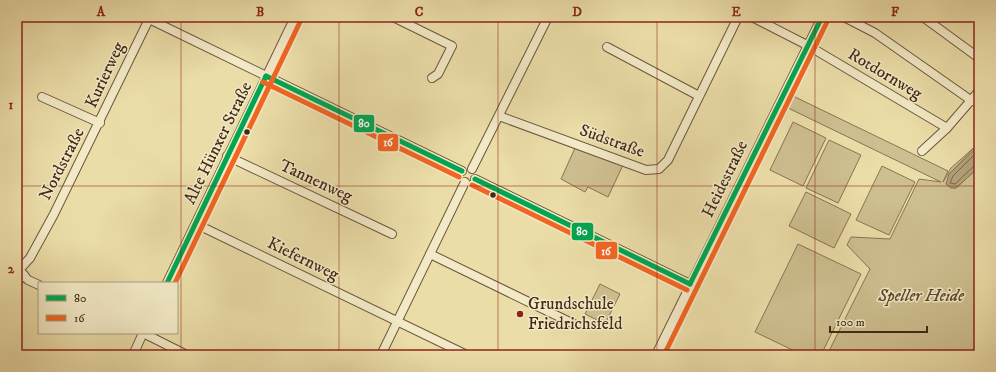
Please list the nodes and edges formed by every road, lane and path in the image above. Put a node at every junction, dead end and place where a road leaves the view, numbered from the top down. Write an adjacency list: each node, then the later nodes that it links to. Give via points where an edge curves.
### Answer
1 (295, 17): 13 (street, Alte Hünxer Straße)
2 (393, 17): 14 (street, via 452,46 438,74)
3 (548, 17): 19 (street)
4 (738, 17): 16 (street, Südstraße)
5 (752, 17): 10 (street, Rotdornweg)
6 (822, 17): 10 (street, Heidestraße)
7 (844, 17): 18 (street, Rotdornweg, via 875,32)
8 (922, 17): 12 (street)
9 (150, 18): 13 (street, Kurierweg); 20 (street, Kurierweg, via 102,113)
10 (807, 45): 21 (street, Rotdornweg); 34 (street, Heidestraße)
11 (607, 47): 16 (street)
12 (979, 58)
13 (266, 76): 23 (street, Alte Hünxer Straße); 25 (street, Kurierweg)
14 (432, 78)
15 (979, 91): 18 (street)
16 (699, 96): 19 (street, Südstraße, via 668,160 659,170 646,170)
17 (42, 97): 20 (street, Nordstraße)
18 (972, 101): 21 (street)
19 (499, 116): 24 (street)
20 (100, 123): 31 (street, Nordstraße, via 54,214 30,258)
21 (947, 128): 22 (street)
22 (922, 151)
23 (227, 156): 28 (street, Alte Hünxer Straße); 29 (street, Tannenweg)
24 (472, 169): 25 (street); 26 (street, via 476,175)
25 (462, 171): 27 (street, via 461,175)
26 (475, 179): 27 (street); 34 (street)
27 (465, 182): 30 (street)
28 (196, 224): 33 (street, Alte Hünxer Straße); 36 (street, Kiefernweg)
29 (392, 234)
30 (430, 254): 36 (street); 37 (street)
31 (20, 270): 32 (street, Nordstraße); 35 (street, via 28,280)
32 (17, 282)
33 (167, 282)
34 (690, 284): 44 (street, Heidestraße)
35 (38, 285)
36 (398, 321): 42 (street); 43 (street, Kiefernweg)
37 (576, 325)
38 (143, 334): 40 (street)
39 (145, 334): 41 (street)
40 (133, 355)
41 (187, 355)
42 (381, 355)
43 (467, 355)
44 (656, 355)

